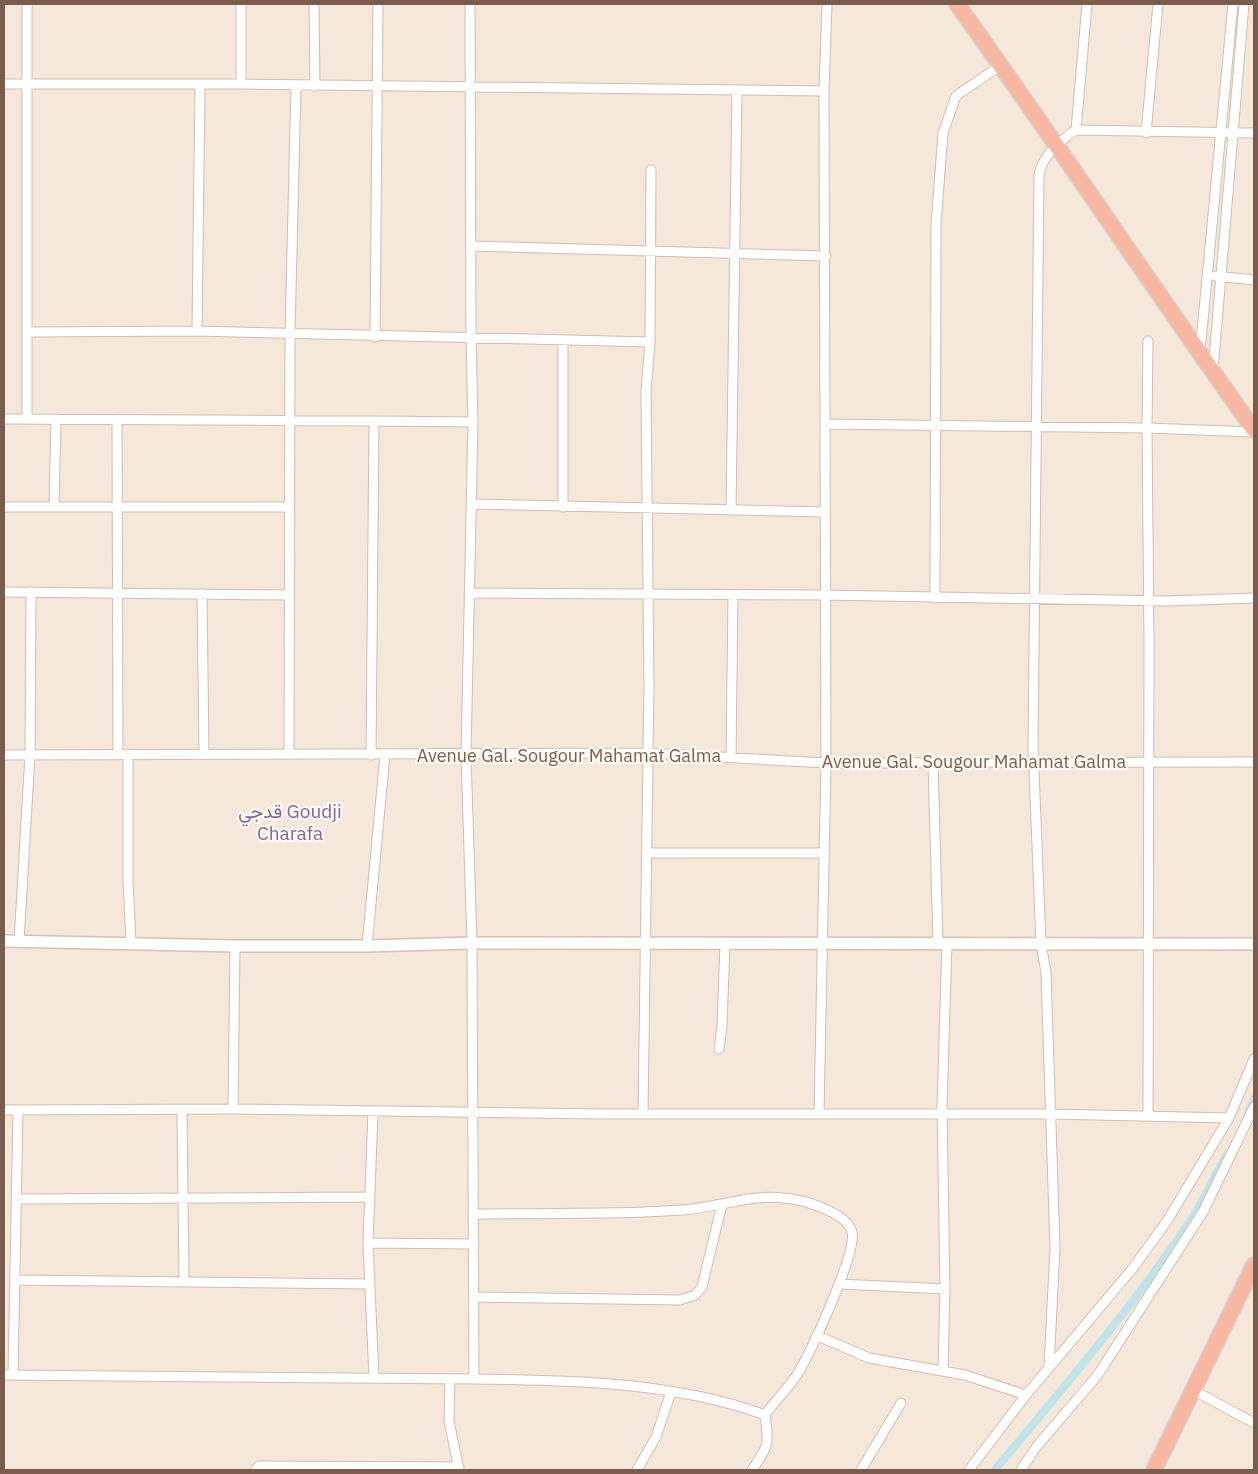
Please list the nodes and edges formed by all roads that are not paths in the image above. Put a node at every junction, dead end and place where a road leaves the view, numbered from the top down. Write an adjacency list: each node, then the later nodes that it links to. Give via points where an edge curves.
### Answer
1 (27, 4): 14 (street)
2 (241, 4): 15 (street)
3 (314, 4): 18 (street)
4 (378, 4): 19 (street)
5 (470, 4): 20 (street)
6 (827, 4): 22 (street)
7 (957, 4): 12 (highway)
8 (1087, 4): 23 (street)
9 (1158, 4): 24 (street)
10 (1233, 4): 25 (street)
11 (1244, 4): 26 (street)
12 (1001, 65): 28 (highway); 55 (street, via 956,96 942,133 936,224)
13 (4, 84): 14 (street)
14 (26, 84): 16 (street); 38 (street)
15 (241, 84): 16 (street); 17 (street)
16 (200, 85): 37 (street)
17 (296, 86): 18 (street); 39 (street)
18 (315, 86): 19 (street)
19 (377, 86): 20 (street); 40 (street)
20 (469, 88): 21 (street); 30 (street)
21 (737, 90): 22 (street); 32 (street)
22 (824, 90): 33 (street)
23 (1076, 130): 24 (street); 28 (street)
24 (1146, 132): 25 (street)
25 (1220, 133): 26 (street); 34 (street)
26 (1234, 133): 27 (street); 35 (street)
27 (1254, 133)
28 (1057, 144): 45 (highway); 56 (street, via 1040,166 1039,175)
29 (652, 170): 31 (street)
30 (471, 246): 31 (street); 41 (street)
31 (651, 252): 32 (street); 44 (street)
32 (736, 253): 33 (street); 66 (street)
33 (826, 256): 54 (street)
34 (1207, 275): 35 (street); 45 (street)
35 (1220, 276): 36 (street); 46 (street)
36 (1254, 280)
37 (197, 331): 38 (street); 39 (street)
38 (28, 332): 48 (street)
39 (290, 334): 40 (street); 51 (street)
40 (375, 337): 41 (street)
41 (471, 338): 42 (street); 53 (street)
42 (563, 340): 44 (street); 64 (street)
43 (1148, 341): 57 (street)
44 (650, 342): 65 (street, via 646,391)
45 (1200, 352): 46 (highway)
46 (1213, 370): 58 (highway)
47 (4, 419): 48 (street)
48 (27, 419): 49 (street)
49 (56, 419): 50 (street); 62 (street)
50 (117, 419): 51 (street); 60 (street)
51 (291, 420): 52 (street); 63 (street)
52 (374, 421): 53 (street); 87 (street)
53 (473, 422): 59 (street)
54 (826, 424): 55 (street); 67 (street)
55 (936, 426): 56 (street); 77 (street)
56 (1036, 427): 57 (street); 79 (street)
57 (1147, 428): 58 (street); 80 (street)
58 (1254, 431)
59 (472, 504): 64 (street); 71 (street)
60 (118, 506): 62 (street); 63 (street); 70 (street)
61 (4, 507): 62 (street)
62 (54, 507)
63 (289, 507): 75 (street)
64 (563, 507): 65 (street)
65 (647, 510): 66 (street); 73 (street)
66 (731, 510): 67 (street)
67 (825, 512): 76 (street)
68 (4, 592): 69 (street)
69 (31, 592): 70 (street); 86 (street)
70 (118, 593): 72 (street); 82 (street)
71 (471, 593): 73 (street); 89 (street)
72 (202, 594): 75 (street); 83 (street)
73 (647, 594): 74 (street); 81 (street)
74 (733, 595): 76 (street); 90 (street)
75 (289, 596): 84 (street)
76 (825, 596): 77 (street); 94 (street)
77 (935, 598): 79 (street)
78 (1254, 598): 80 (street)
79 (1034, 599): 80 (street); 91 (street)
80 (1149, 601): 92 (street)
81 (648, 753): 89 (street, Avenue Gal. Sougour Mahamat Galma); 90 (street, Avenue Gal. Sougour Mahamat Galma); 97 (street)
82 (123, 754): 83 (street, Avenue Gal. Sougour Mahamat Galma); 86 (street, Avenue Gal. Sougour Mahamat Galma); 100 (street)
83 (204, 754): 84 (street, Avenue Gal. Sougour Mahamat Galma)
84 (289, 754): 87 (street, Avenue Gal. Sougour Mahamat Galma)
85 (4, 755): 86 (street, Avenue Gal. Sougour Mahamat Galma)
86 (30, 755): 99 (street)
87 (371, 755): 88 (street, Avenue Gal. Sougour Mahamat Galma)
88 (385, 755): 89 (street, Avenue Gal. Sougour Mahamat Galma); 110 (street)
89 (466, 755): 101 (street)
90 (731, 757): 94 (street, Avenue Gal. Sougour Mahamat Galma)
91 (1034, 761): 92 (street, Avenue Gal. Sougour Mahamat Galma); 95 (street, Avenue Gal. Sougour Mahamat Galma); 105 (street)
92 (1148, 762): 93 (street, Avenue Gal. Sougour Mahamat Galma); 108 (street)
93 (1254, 762)
94 (826, 763): 95 (street, Avenue Gal. Sougour Mahamat Galma); 96 (street)
95 (933, 763): 103 (street)
96 (825, 853): 97 (street); 102 (street)
97 (646, 854): 107 (street)
98 (4, 941): 99 (main road)
99 (19, 941): 100 (main road)
100 (131, 943): 109 (main road)
101 (472, 943): 107 (main road); 110 (main road); 119 (street)
102 (823, 943): 103 (main road); 104 (main road); 121 (street)
103 (943, 943): 105 (main road); 122 (street)
104 (725, 944): 107 (main road); 111 (street)
105 (1041, 944): 108 (main road); 123 (street, via 1046,972)
106 (1254, 944): 108 (main road)
107 (645, 945): 120 (street)
108 (1146, 945): 124 (street)
109 (234, 946): 110 (main road); 114 (street)
110 (368, 946)
111 (719, 1049)
112 (1254, 1059): 125 (street)
113 (1254, 1107): 159 (street, via 1203,1212 1097,1376 1037,1446)
114 (233, 1109): 117 (street); 118 (street)
115 (4, 1110): 116 (street)
116 (18, 1110): 117 (street); 128 (street)
117 (182, 1110): 126 (street)
118 (373, 1112): 119 (street); 127 (street)
119 (473, 1113): 120 (street); 130 (street)
120 (643, 1114): 121 (street)
121 (819, 1114): 122 (street)
122 (942, 1114): 123 (street); 138 (street)
123 (1051, 1114): 124 (street); 141 (street, via 1055,1248)
124 (1148, 1115): 125 (street)
125 (1229, 1118): 141 (street, via 1167,1221 1094,1317)
126 (182, 1196): 127 (street); 128 (street); 135 (street)
127 (368, 1197): 131 (street)
128 (16, 1199): 134 (street)
129 (722, 1204): 130 (street, via 681,1210); 137 (street, via 783,1198 801,1200 831,1212 852,1232); 139 (street, via 702,1287 680,1300)
130 (473, 1214): 132 (street)
131 (368, 1243): 132 (street); 136 (street)
132 (474, 1244): 139 (street)
133 (1254, 1265): 147 (highway)
134 (16, 1280): 135 (street); 143 (street)
135 (184, 1280): 136 (street)
136 (369, 1284): 144 (street)
137 (839, 1284): 138 (street); 140 (street)
138 (945, 1289): 142 (street)
139 (474, 1297): 146 (street)
140 (818, 1336): 142 (street, via 869,1358); 151 (street, via 799,1371)
141 (1049, 1367): 149 (street)
142 (943, 1370): 149 (street)
143 (8, 1375): 144 (street)
144 (374, 1378): 145 (street)
145 (450, 1379): 146 (street); 153 (street, via 449,1420)
146 (474, 1379): 148 (street, via 567,1380)
147 (1193, 1390): 152 (street); 160 (highway)
148 (670, 1392): 151 (street, via 737,1404); 155 (street, via 656,1437)
149 (1026, 1395): 158 (street)
150 (901, 1403): 157 (street)
151 (765, 1415): 156 (street, via 769,1442)
152 (1254, 1423)
153 (459, 1469): 154 (street, via 259,1466)
154 (255, 1470)
155 (637, 1470)
156 (752, 1470)
157 (861, 1470)
158 (969, 1470)
159 (1021, 1470)
160 (1154, 1470)

